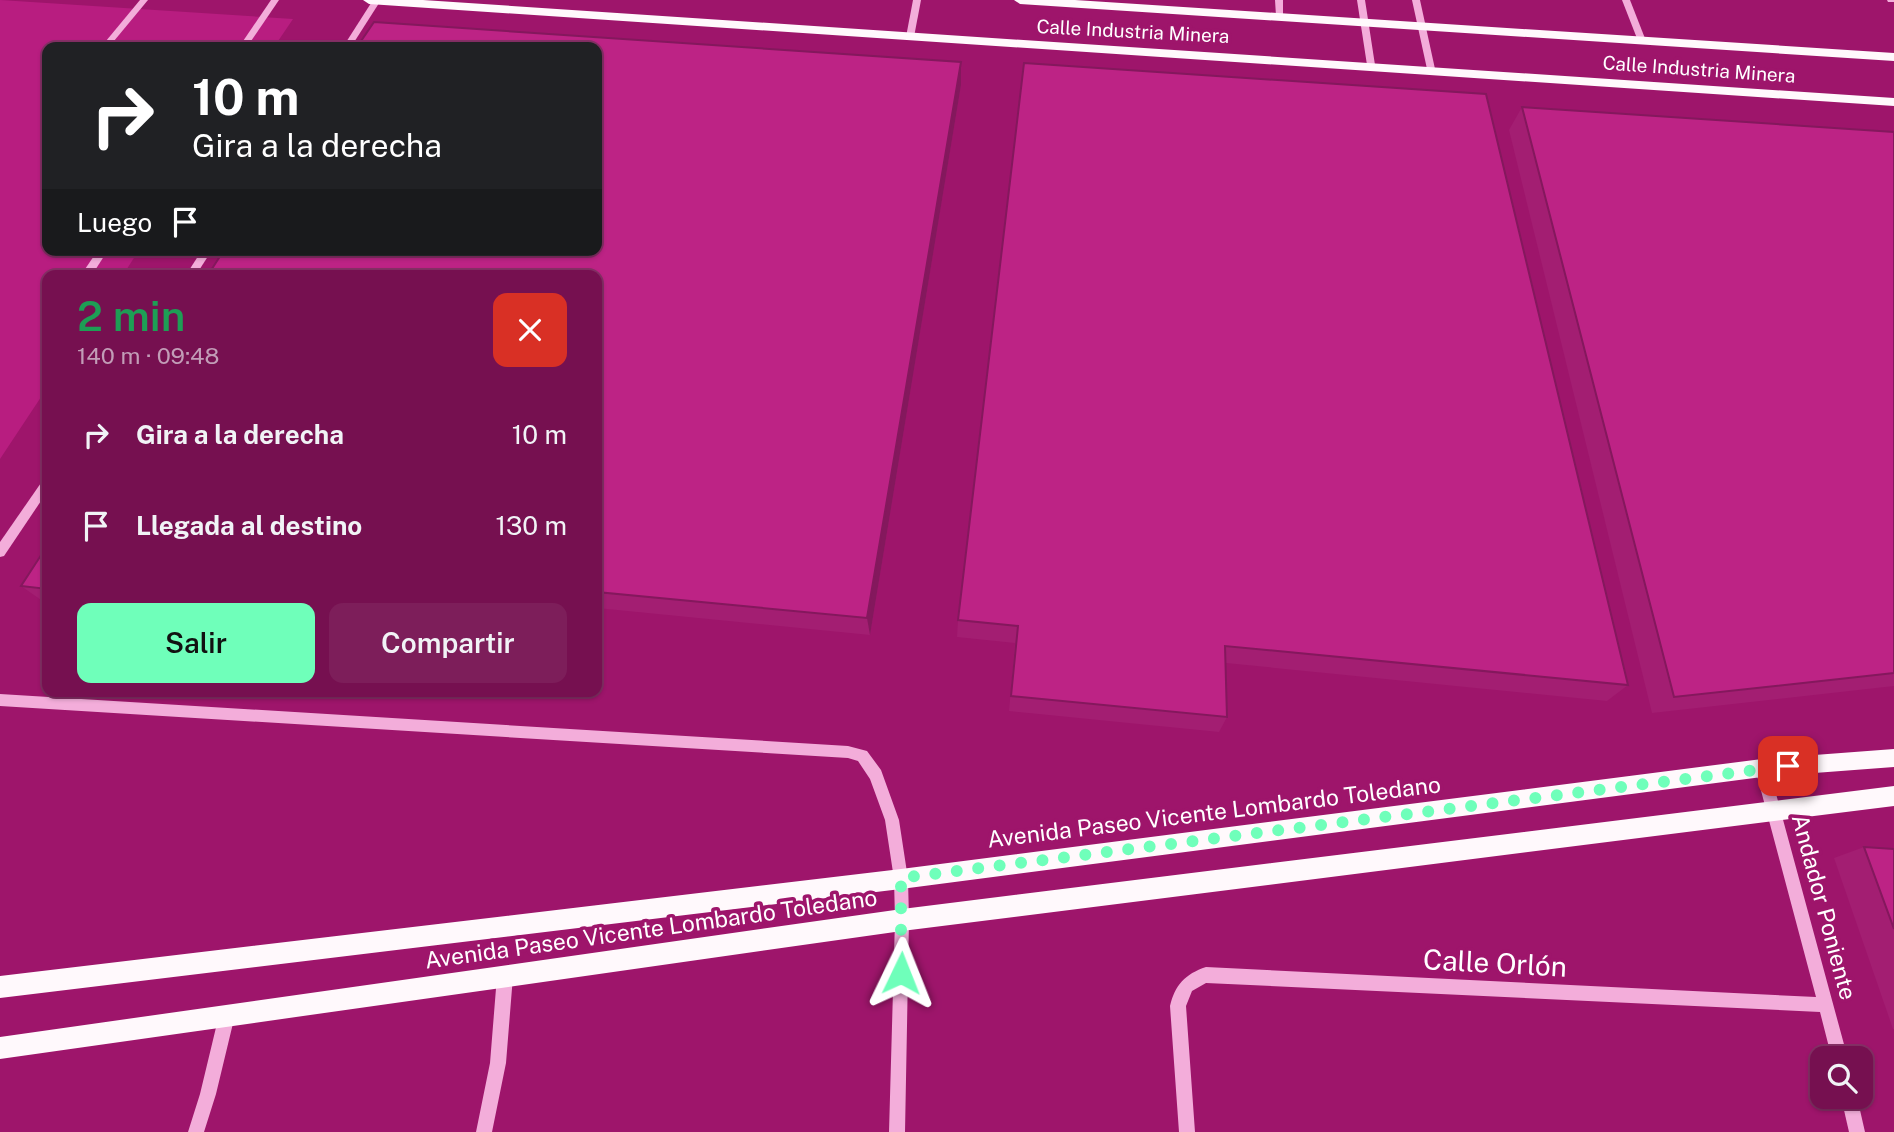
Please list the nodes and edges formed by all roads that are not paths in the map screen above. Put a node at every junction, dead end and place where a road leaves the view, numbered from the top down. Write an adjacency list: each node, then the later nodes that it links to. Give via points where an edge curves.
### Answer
1 (144, 0): 17 (street)
2 (275, 0): 18 (street)
3 (369, 0): 4 (main road, Calle Industria Minera)
4 (377, 0): 11 (main road, Calle Industria Minera); 19 (street)
5 (917, 0): 15 (street)
6 (1020, 0): 12 (main road, Calle Industria Minera)
7 (1279, 0): 12 (street)
8 (1361, 0): 13 (street)
9 (1416, 0): 14 (street)
10 (1626, 0): 16 (street)
11 (420, 2): 15 (main road, Calle Industria Minera)
12 (1280, 16): 13 (main road, Calle Industria Minera)
13 (1365, 22): 14 (main road, Calle Industria Minera); 21 (street)
14 (1422, 26): 16 (main road, Calle Industria Minera); 22 (street)
15 (910, 37): 21 (main road, Calle Industria Minera)
16 (1642, 41): 20 (main road, Calle Industria Minera)
17 (109, 42)
18 (246, 42)
19 (350, 42)
20 (1894, 57)
21 (1371, 65): 22 (main road, Calle Industria Minera)
22 (1431, 69): 23 (main road, Calle Industria Minera)
23 (1894, 102)
24 (42, 491): 25 (street)
25 (0, 552)
26 (0, 700): 31 (street, via 848,752 862,756 876,775 892,820)
27 (1894, 758): 28 (main road, Avenida Paseo Vicente Lombardo Toledano)
28 (1762, 768): 30 (street, Andador Poniente); 31 (main road, Avenida Paseo Vicente Lombardo Toledano)
29 (1894, 796): 30 (main road, Avenida Paseo Vicente Lombardo Toledano)
30 (1773, 810): 32 (main road, Avenida Paseo Vicente Lombardo Toledano); 35 (street, Andador Poniente)
31 (901, 878): 32 (street); 34 (main road, Avenida Paseo Vicente Lombardo Toledano)
32 (902, 920): 33 (main road, Avenida Paseo Vicente Lombardo Toledano); 42 (street)
33 (505, 975): 36 (main road, Avenida Paseo Vicente Lombardo Toledano); 41 (street, via 499,1063)
34 (0, 987)
35 (1827, 1005): 37 (street, Andador Poniente); 43 (street, Calle Orlón, via 1206,975 1186,984 1178,1006)
36 (228, 1015): 38 (main road, Avenida Paseo Vicente Lombardo Toledano); 40 (street)
37 (1837, 1046)
38 (0, 1048)
39 (1852, 1109): 44 (street)
40 (195, 1132)
41 (484, 1132)
42 (897, 1132)
43 (1187, 1132)
44 (1857, 1132)

